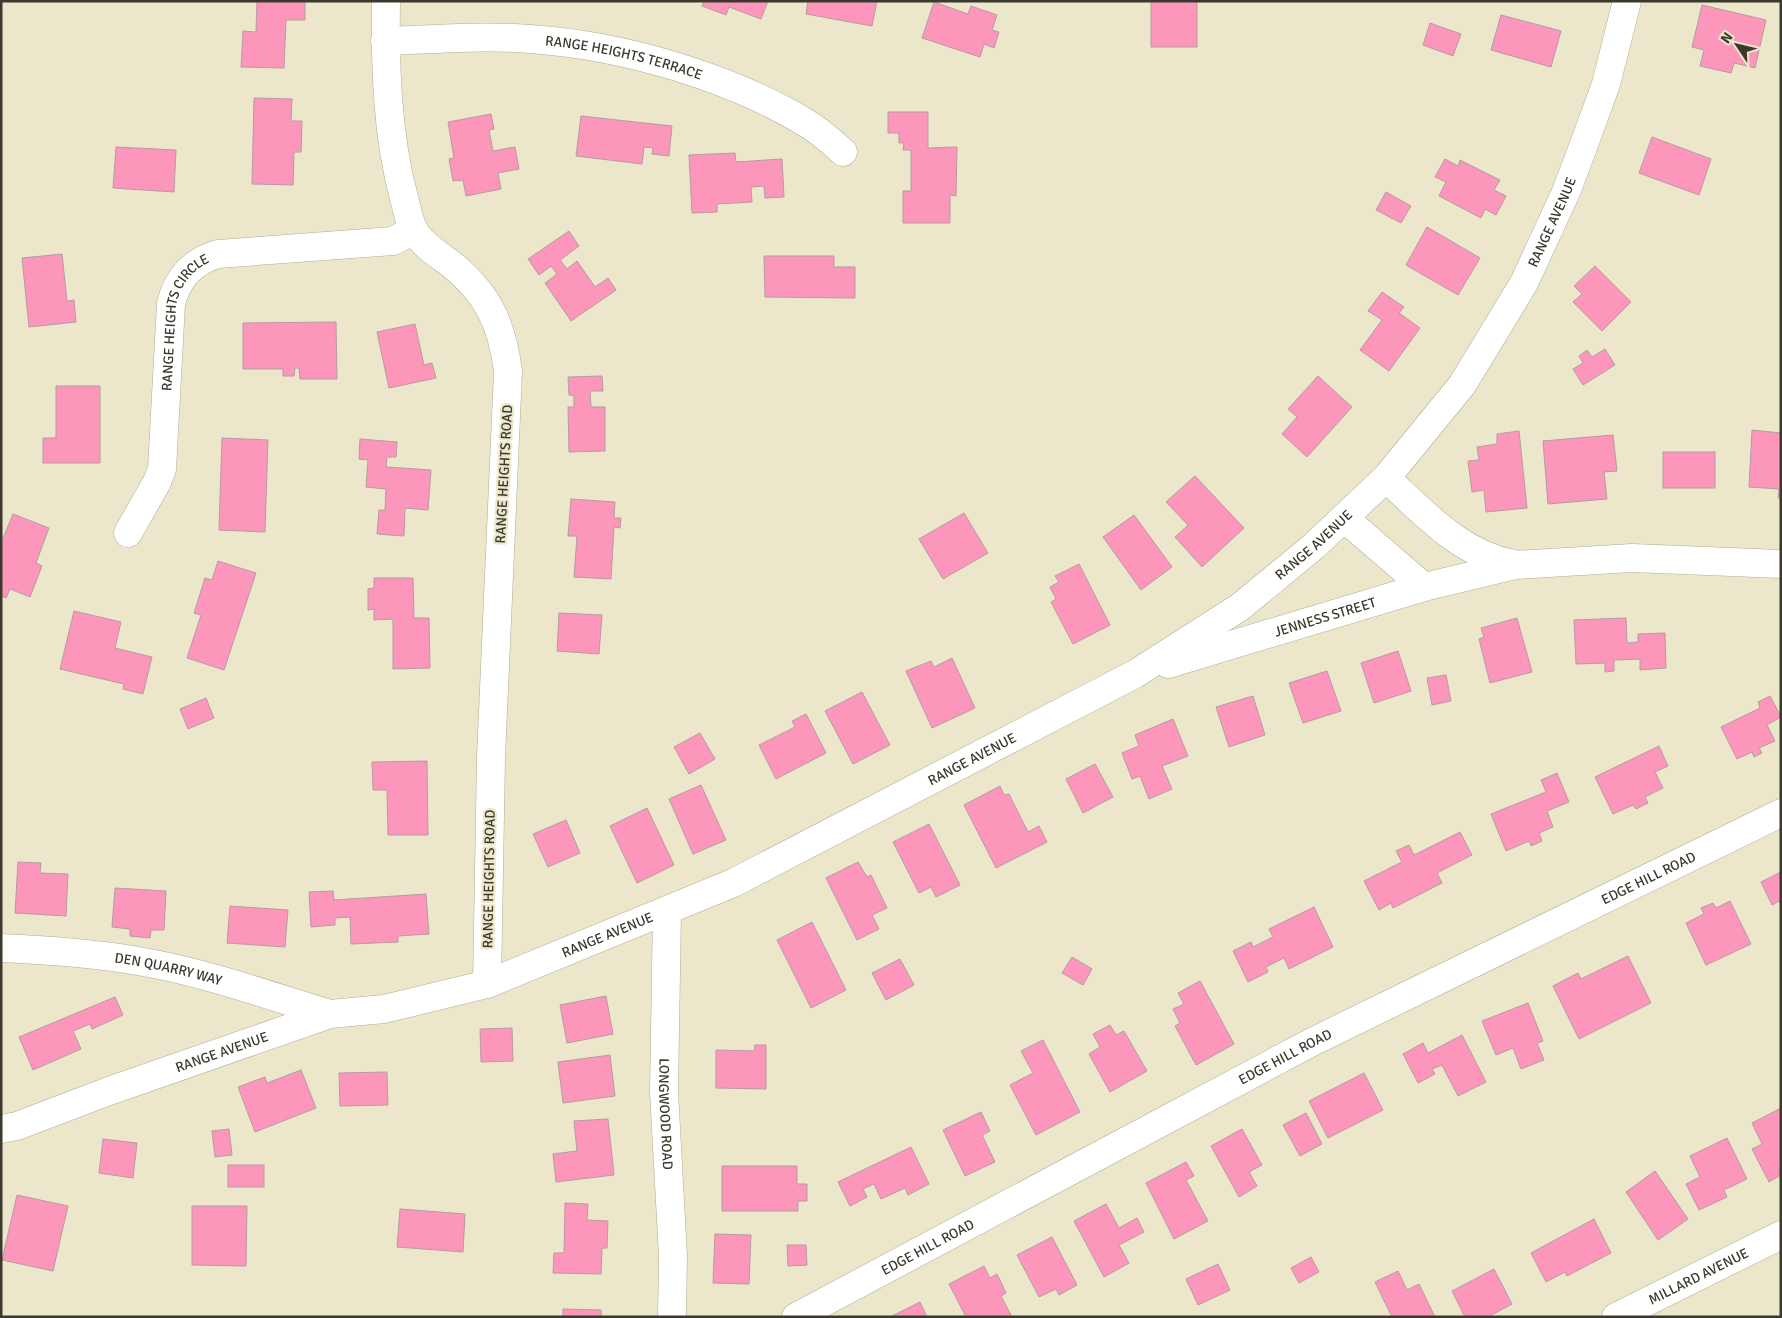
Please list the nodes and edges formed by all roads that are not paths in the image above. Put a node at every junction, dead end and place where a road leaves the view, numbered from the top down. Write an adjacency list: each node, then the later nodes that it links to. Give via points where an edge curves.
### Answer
1 (386, 1): 3 (street, RANGE HEIGHTS ROAD)
2 (1628, 1): 6 (street, RANGE AVENUE, via 1606,84 1586,139 1566,192 1524,283 1462,385)
3 (385, 41): 4 (street, RANGE HEIGHTS TERRACE, via 527,38 594,47 664,62 756,97 812,127); 5 (street, RANGE HEIGHTS ROAD, via 395,164)
4 (843, 152)
5 (414, 230): 8 (street, RANGE HEIGHTS CIRCLE, via 393,241 218,254 187,271 175,289 170,310 162,470); 16 (street, RANGE HEIGHTS ROAD, via 483,295 500,328 508,371 491,757)
6 (1386, 478): 7 (street, RANGE AVENUE); 9 (street, JENNESS STREET, via 1457,542 1495,561)
7 (1344, 518): 11 (street); 12 (street, RANGE AVENUE, via 1240,607)
8 (128, 533)
9 (1516, 564): 10 (street, JENNESS STREET, via 1632,558); 11 (street, JENNESS STREET)
10 (1781, 564)
11 (1424, 587): 12 (street, JENNESS STREET)
12 (1135, 674): 14 (street, RANGE AVENUE, via 733,883)
13 (1781, 813): 21 (street, EDGE HILL ROAD, via 1312,1042)
14 (667, 912): 16 (street, RANGE AVENUE); 20 (street, LONGWOOD ROAD, via 664,1092 673,1256)
15 (1, 948): 17 (street, DEN QUARRY WAY, via 138,961 224,982)
16 (487, 984): 17 (street, RANGE AVENUE, via 384,1009)
17 (330, 1014): 18 (street, RANGE AVENUE)
18 (1, 1129)
19 (1781, 1236): 22 (street, MILLARD AVENUE)
20 (672, 1317)
21 (796, 1317)
22 (1616, 1317)

